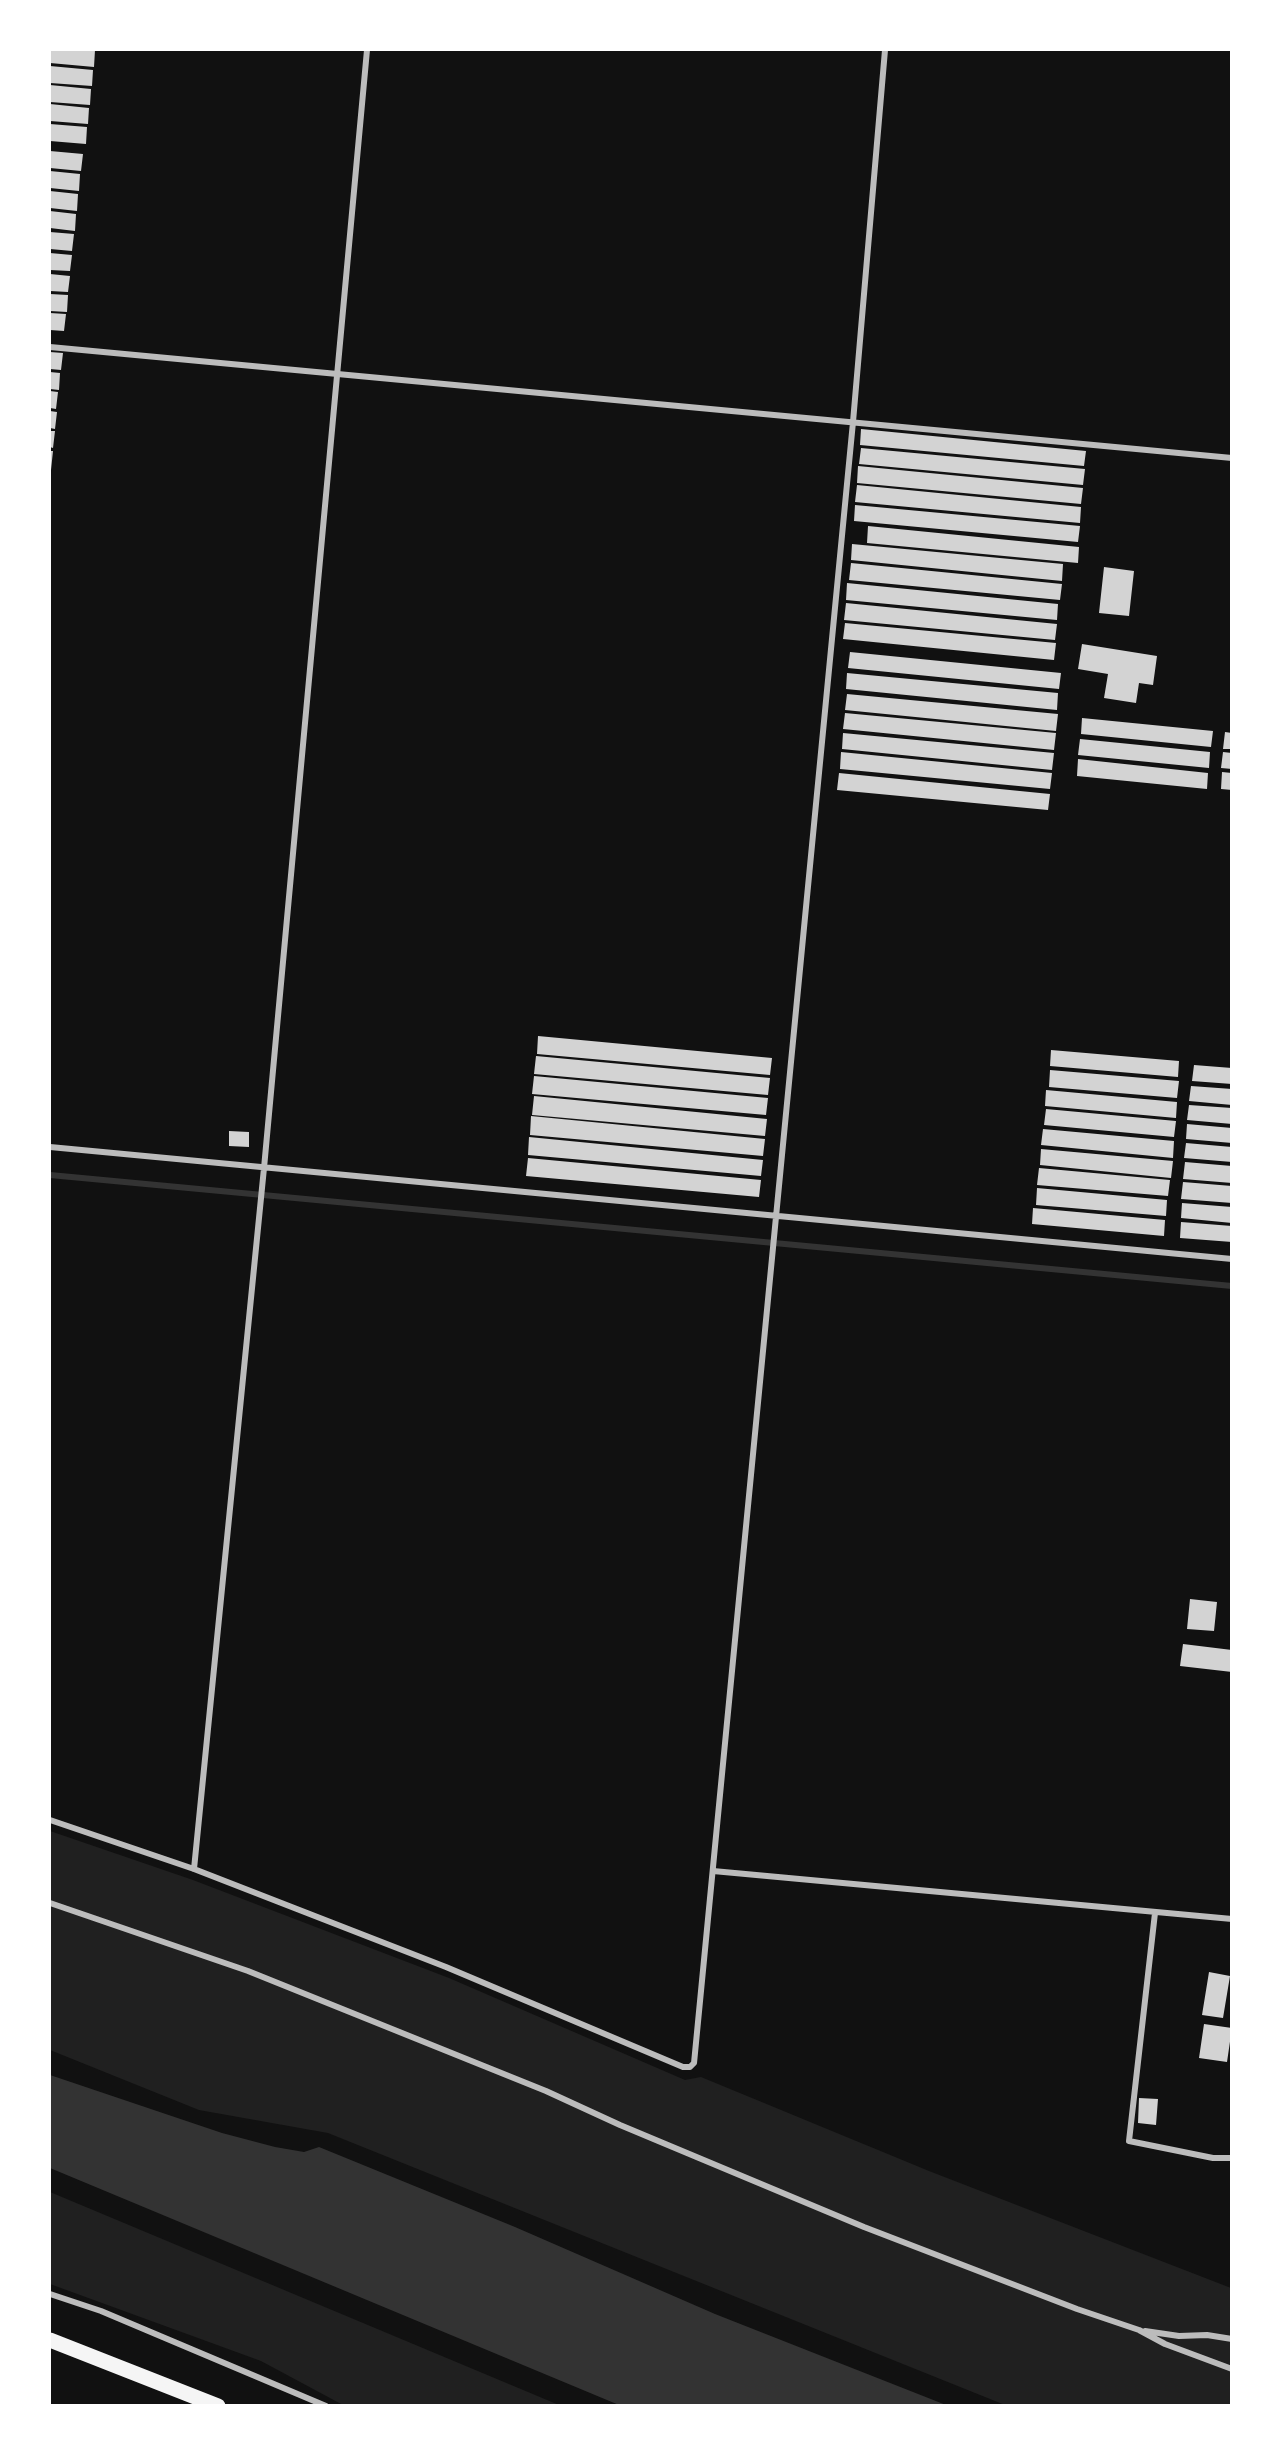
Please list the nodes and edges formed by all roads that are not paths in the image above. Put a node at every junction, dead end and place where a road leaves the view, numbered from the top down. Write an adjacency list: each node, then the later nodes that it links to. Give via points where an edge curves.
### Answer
1 (367, 50): 4 (street)
2 (885, 50): 5 (street)
3 (50, 347): 4 (street)
4 (338, 374): 5 (street); 8 (street)
5 (853, 422): 6 (street); 9 (street)
6 (1232, 458)
7 (50, 1147): 8 (street)
8 (264, 1168): 9 (street); 12 (street)
9 (775, 1215): 10 (street); 13 (street)
10 (1232, 1259)
11 (50, 1820): 12 (street)
12 (194, 1869): 13 (street, via 446,1967 682,2067 694,2063)
13 (713, 1871): 15 (street)
14 (50, 1903): 19 (street, via 248,1971 546,2091 641,2135 864,2227)
15 (1155, 1913): 16 (street); 17 (street, via 1129,2141 1213,2158)
16 (1232, 1919)
17 (1232, 2158)
18 (50, 2294): 24 (street)
19 (1139, 2330): 20 (street); 22 (street)
20 (1232, 2339)
21 (50, 2340): 23 (main road)
22 (1232, 2369)
23 (218, 2406)
24 (326, 2406)

